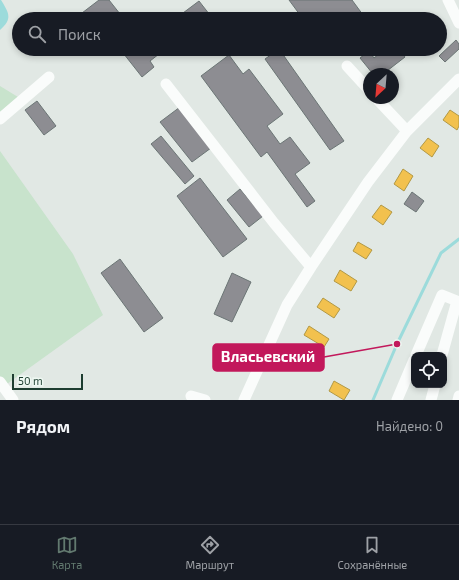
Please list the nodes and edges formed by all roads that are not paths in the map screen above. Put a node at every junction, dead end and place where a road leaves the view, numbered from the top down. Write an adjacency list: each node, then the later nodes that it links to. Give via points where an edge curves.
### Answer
1 (448, 0): 2 (street)
2 (459, 23)
3 (347, 66): 6 (street)
4 (49, 77): 9 (street)
5 (459, 79): 10 (street)
6 (363, 83)
7 (166, 84): 11 (street)
8 (381, 104): 10 (street)
9 (0, 119)
10 (407, 132): 11 (street, via 368,182)
11 (311, 267): 21 (street, via 287,305)
12 (417, 352): 13 (street, via 442,295 457,301)
13 (443, 352)
14 (411, 367): 22 (street)
15 (0, 382): 19 (street)
16 (434, 388): 23 (street)
17 (191, 396): 20 (street)
18 (459, 396): 24 (street)
19 (13, 400)
20 (205, 400)
21 (244, 400)
22 (397, 400)
23 (431, 400)
24 (458, 400)

